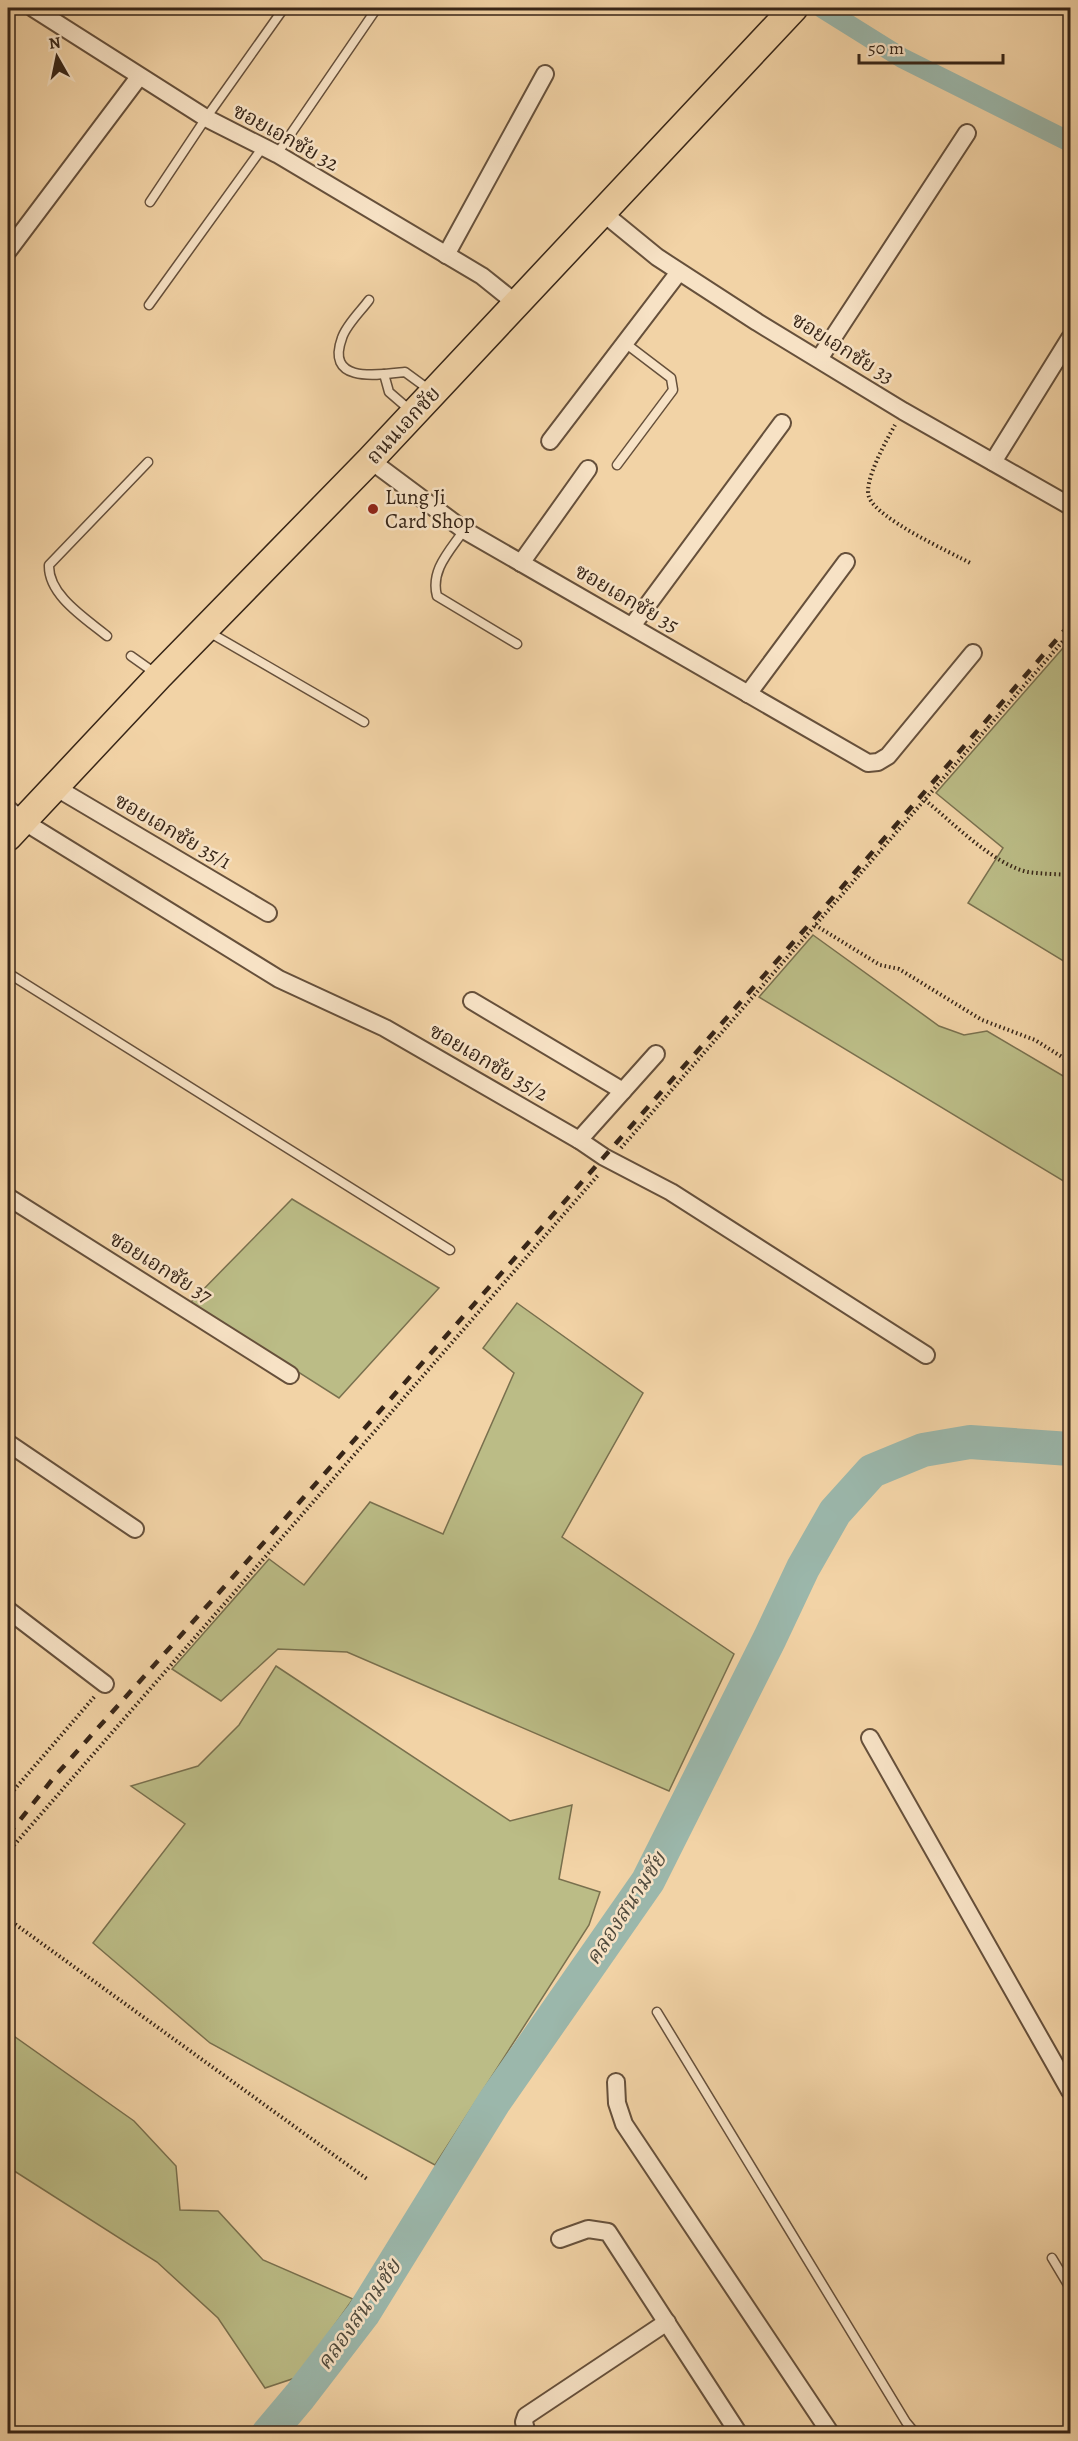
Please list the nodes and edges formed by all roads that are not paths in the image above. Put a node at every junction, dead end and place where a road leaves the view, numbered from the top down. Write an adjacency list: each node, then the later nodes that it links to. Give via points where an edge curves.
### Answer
1 (33, 8): 6 (street, ซอยเอกชัย 32)
2 (284, 8): 7 (lane)
3 (377, 8): 9 (lane)
4 (786, 16): 11 (main road, ถนนเอกชัย)
5 (545, 74): 13 (street)
6 (139, 77): 7 (street, ซอยเอกชัย 32); 12 (street)
7 (206, 118): 9 (street, ซอยเอกชัย 32); 10 (lane)
8 (968, 133): 20 (street)
9 (270, 151): 13 (street, ซอยเอกชัย 32); 17 (lane)
10 (150, 202)
11 (602, 212): 14 (street, ซอยเอกชัย 33); 16 (main road, ถนนเอกชัย)
12 (8, 251)
13 (447, 255): 16 (street, ซอยเอกชัย 32)
14 (679, 272): 19 (street); 20 (street, ซอยเอกชัย 33)
15 (369, 300): 21 (lane, via 342,337 339,352 342,366 353,374)
16 (517, 304): 22 (main road, ถนนเอกชัย)
17 (149, 305)
18 (1071, 338): 28 (street)
19 (625, 343): 25 (street); 29 (lane, via 671,378 673,390)
20 (819, 359): 28 (street, ซอยเอกชัย 33)
21 (384, 374): 22 (lane, via 405,372); 23 (lane, via 389,392)
22 (433, 392): 23 (main road, ถนนเอกชัย)
23 (413, 414): 26 (main road, ถนนเอกชัย)
24 (782, 423): 35 (street)
25 (550, 441)
26 (370, 460): 32 (street, ซอยเอกชัย 35); 36 (main road, ถนนเอกชัย)
27 (148, 462): 37 (lane, via 49,565 48,577 64,599)
28 (993, 462): 31 (street, ซอยเอกชัย 33)
29 (617, 465)
30 (588, 469): 34 (street)
31 (1071, 506)
32 (464, 530): 34 (street, ซอยเอกชัย 35); 38 (lane, via 438,568 434,583 437,596)
33 (846, 562): 42 (street)
34 (522, 563): 35 (street, ซอยเอกชัย 35)
35 (632, 626): 42 (street, ซอยเอกชัย 35)
36 (204, 630): 41 (main road, ถนนเอกชัย); 43 (lane)
37 (107, 636)
38 (517, 644)
39 (973, 653): 42 (street, ซอยเอกชัย 35, via 888,756 868,763)
40 (131, 656): 41 (lane)
41 (159, 676): 44 (main road, ถนนเอกชัย)
42 (748, 694)
43 (364, 722)
44 (55, 787): 45 (main road, ถนนเอกชัย); 46 (street, ซอยเอกชัย 35/1)
45 (13, 822): 51 (street, ซอยเอกชัย 35/2, via 279,979 385,1028)
46 (268, 913)
47 (8, 974): 53 (lane)
48 (472, 1001): 50 (street)
49 (656, 1054): 50 (street)
50 (623, 1091): 51 (street)
51 (579, 1140): 54 (street, ซอยเอกชัย 35/2, via 671,1192)
52 (8, 1197): 55 (street, ซอยเอกชัย 37)
53 (450, 1250)
54 (926, 1355)
55 (290, 1375)
56 (8, 1443): 57 (street)
57 (135, 1529)
58 (8, 1610): 59 (street)
59 (105, 1684)
60 (870, 1738): 63 (street)
61 (657, 2012): 71 (lane, via 842,2319)
62 (616, 2082): 70 (street, via 624,2124)
63 (1071, 2091)
64 (560, 2239): 67 (street, via 588,2229 608,2232)
65 (1052, 2258): 66 (lane)
66 (1071, 2288)
67 (667, 2322): 68 (street); 69 (street, via 526,2416)
68 (734, 2431)
69 (527, 2433)
70 (831, 2433)
71 (916, 2433)

